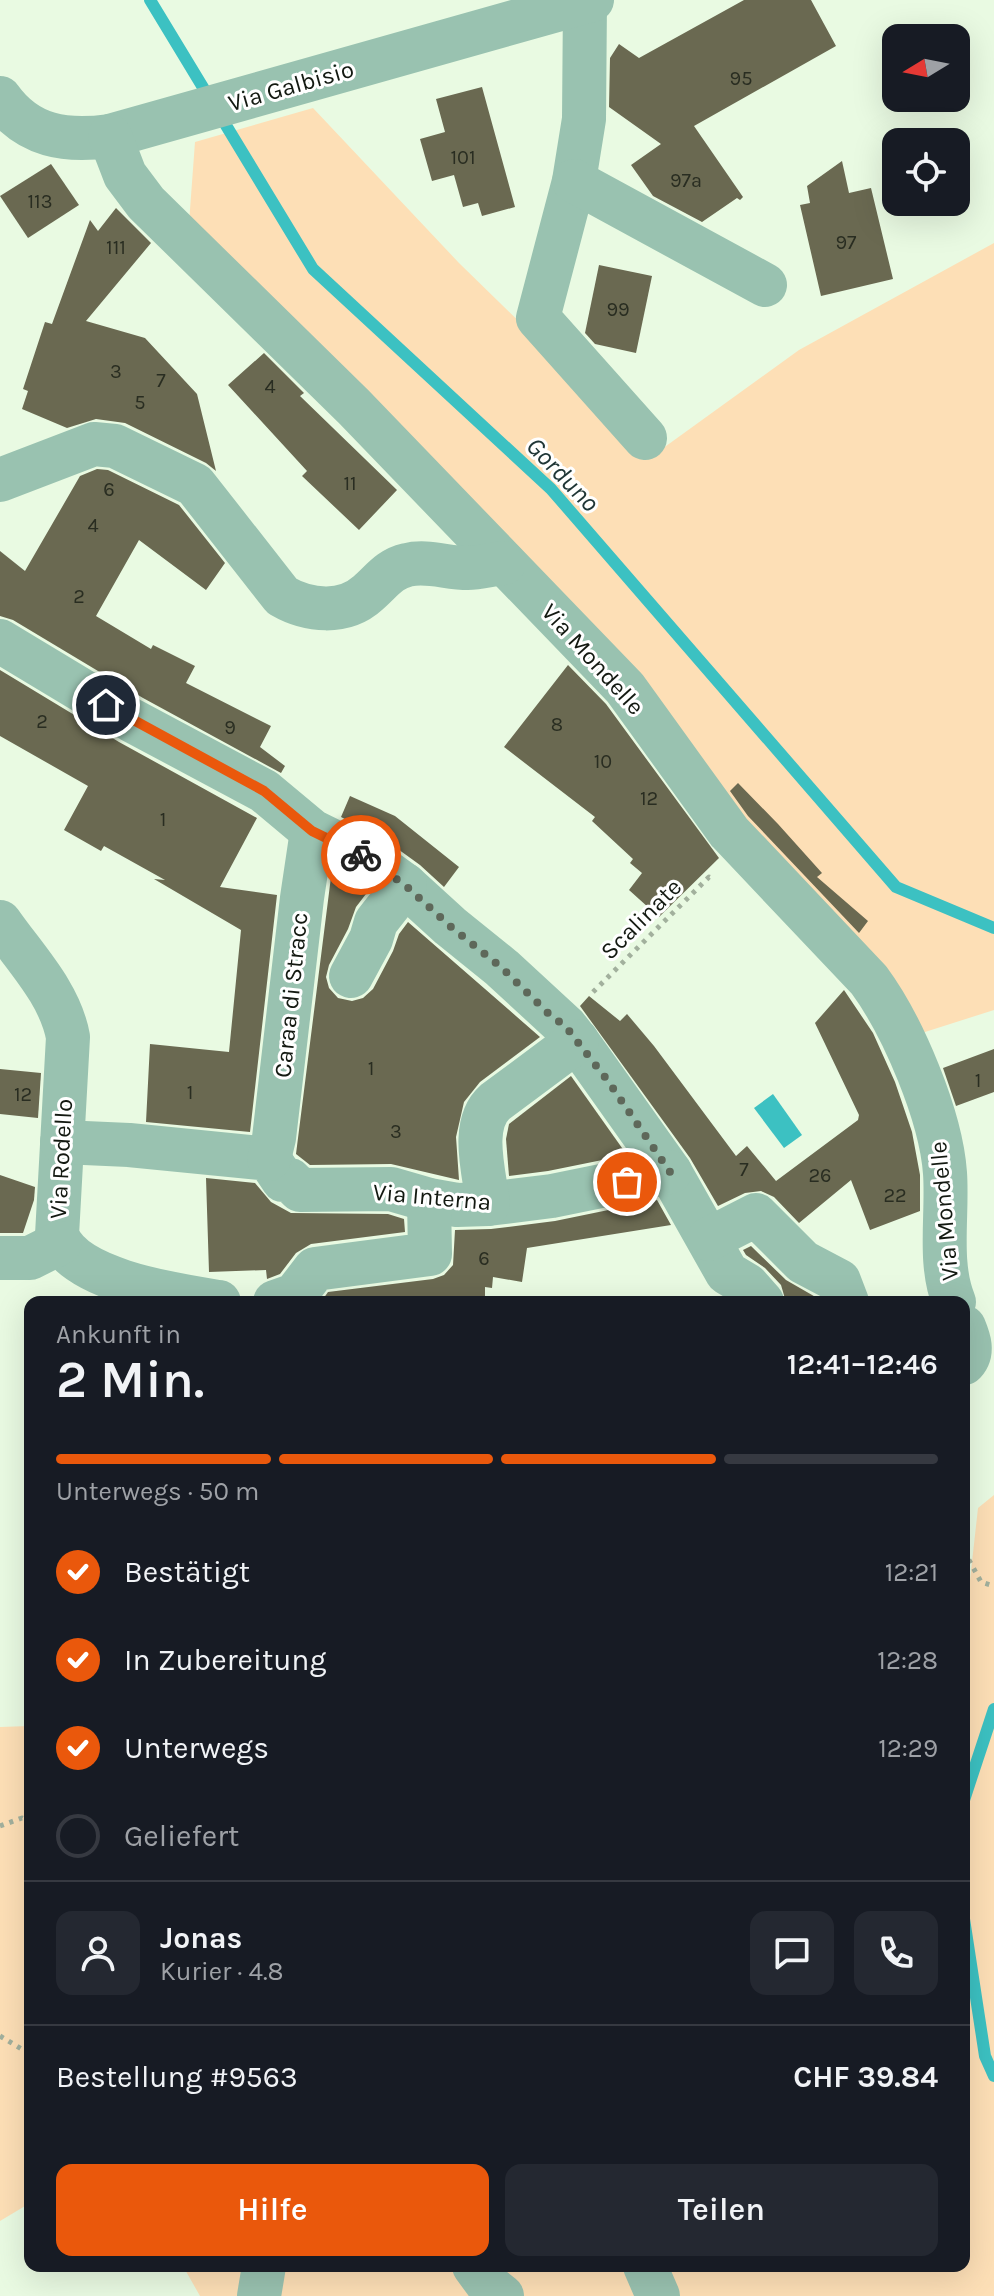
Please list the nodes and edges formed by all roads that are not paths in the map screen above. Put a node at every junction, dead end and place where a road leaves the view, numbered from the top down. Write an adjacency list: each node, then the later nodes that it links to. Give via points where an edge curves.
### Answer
1 (587, 1): 3 (street, Via Galbisio); 4 (street, via 584,119)
2 (0, 98): 3 (street, Via Galbisio, via 24,122 61,138)
3 (118, 133): 8 (street, Via Mondelle, via 125,175 146,203)
4 (574, 181): 5 (street); 6 (street, via 538,318)
5 (765, 285)
6 (645, 438)
7 (0, 480): 8 (street, via 94,444 123,449 195,485 282,596 314,608 353,604 402,566)
8 (504, 563): 27 (street, Via Mondelle, via 625,688 729,832 882,997 923,1088 941,1145)
9 (0, 641): 10 (street, via 264,791)
10 (312, 831): 11 (street, via 369,859); 16 (street, Caraa di Stracc)
11 (405, 885): 13 (street, via 376,922); 14 (street)
12 (0, 922): 15 (street, Via Rodello, via 65,1019)
13 (351, 976)
14 (577, 1041): 17 (street); 19 (street, via 485,1115 481,1145)
15 (62, 1142): 16 (street); 20 (street, Via Rodello)
16 (269, 1159): 18 (street, Via Interna, via 283,1180 300,1190 391,1189)
17 (670, 1172): 19 (street, Via Interna); 22 (street)
18 (429, 1200): 19 (street, Via Interna); 25 (street, via 430,1254 315,1269)
19 (488, 1204)
20 (60, 1243): 21 (street, via 30,1258); 24 (street, Via Rodello, via 86,1265)
21 (0, 1258)
22 (718, 1271): 23 (street, via 756,1215 803,1262); 26 (street)
23 (843, 1292)
24 (180, 1296)
25 (292, 1296)
26 (757, 1296)
27 (952, 1296)
28 (263, 2272): 31 (street)
29 (478, 2272): 32 (street)
30 (648, 2272): 33 (street)
31 (259, 2296)
32 (502, 2296)
33 (658, 2296)

